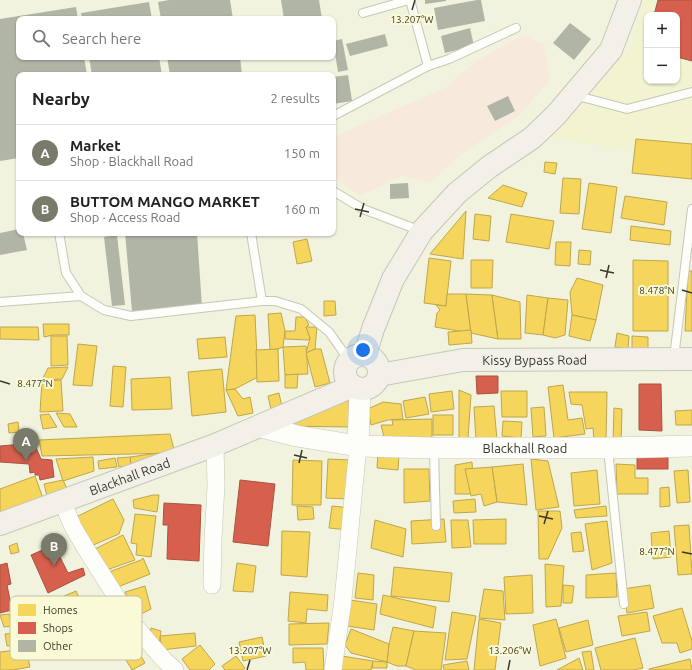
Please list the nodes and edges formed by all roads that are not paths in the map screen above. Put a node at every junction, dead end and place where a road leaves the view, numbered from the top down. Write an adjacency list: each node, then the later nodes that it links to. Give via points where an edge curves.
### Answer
1 (409, 0): 3 (lane); 5 (lane)
2 (630, 0): 7 (main road, via 611,50)
3 (363, 13)
4 (516, 28): 5 (lane)
5 (428, 66): 8 (lane)
6 (692, 92): 7 (lane, via 627,109)
7 (573, 95): 11 (main road, via 532,138 489,167 457,193)
8 (336, 114)
9 (336, 193): 11 (lane, via 363,209)
10 (692, 209): 18 (lane)
11 (422, 231): 17 (main road, via 390,286 373,329)
12 (60, 236): 14 (lane, via 66,273)
13 (251, 236): 15 (lane)
14 (80, 296): 15 (lane, via 104,310 131,316); 16 (lane)
15 (262, 301): 17 (lane, via 275,301 301,309 329,332 339,346)
16 (0, 302)
17 (357, 358): 19 (main road, via 372,358 379,368); 20 (main road, via 346,368 348,382)
18 (683, 359): 19 (main road, Kissy Bypass Road, via 463,360)
19 (379, 375): 20 (main road, via 372,386)
20 (356, 387): 21 (main road, Blackhall Road); 23 (street)
21 (258, 426): 22 (main road, Blackhall Road); 23 (street, Blackhall Road, via 297,436)
22 (214, 445): 27 (main road, Blackhall Road); 30 (street, via 216,486)
23 (358, 446): 25 (street, Blackhall Road); 35 (street, via 343,600)
24 (692, 446): 26 (street, Blackhall Road)
25 (434, 448): 26 (street, Blackhall Road); 29 (lane)
26 (608, 448): 32 (lane)
27 (62, 501): 28 (main road, Blackhall Road); 31 (street, via 73,527)
28 (0, 524)
29 (436, 526)
30 (212, 585)
31 (116, 596)
32 (624, 604)
33 (142, 634): 34 (street)
34 (175, 670)
35 (333, 670)

